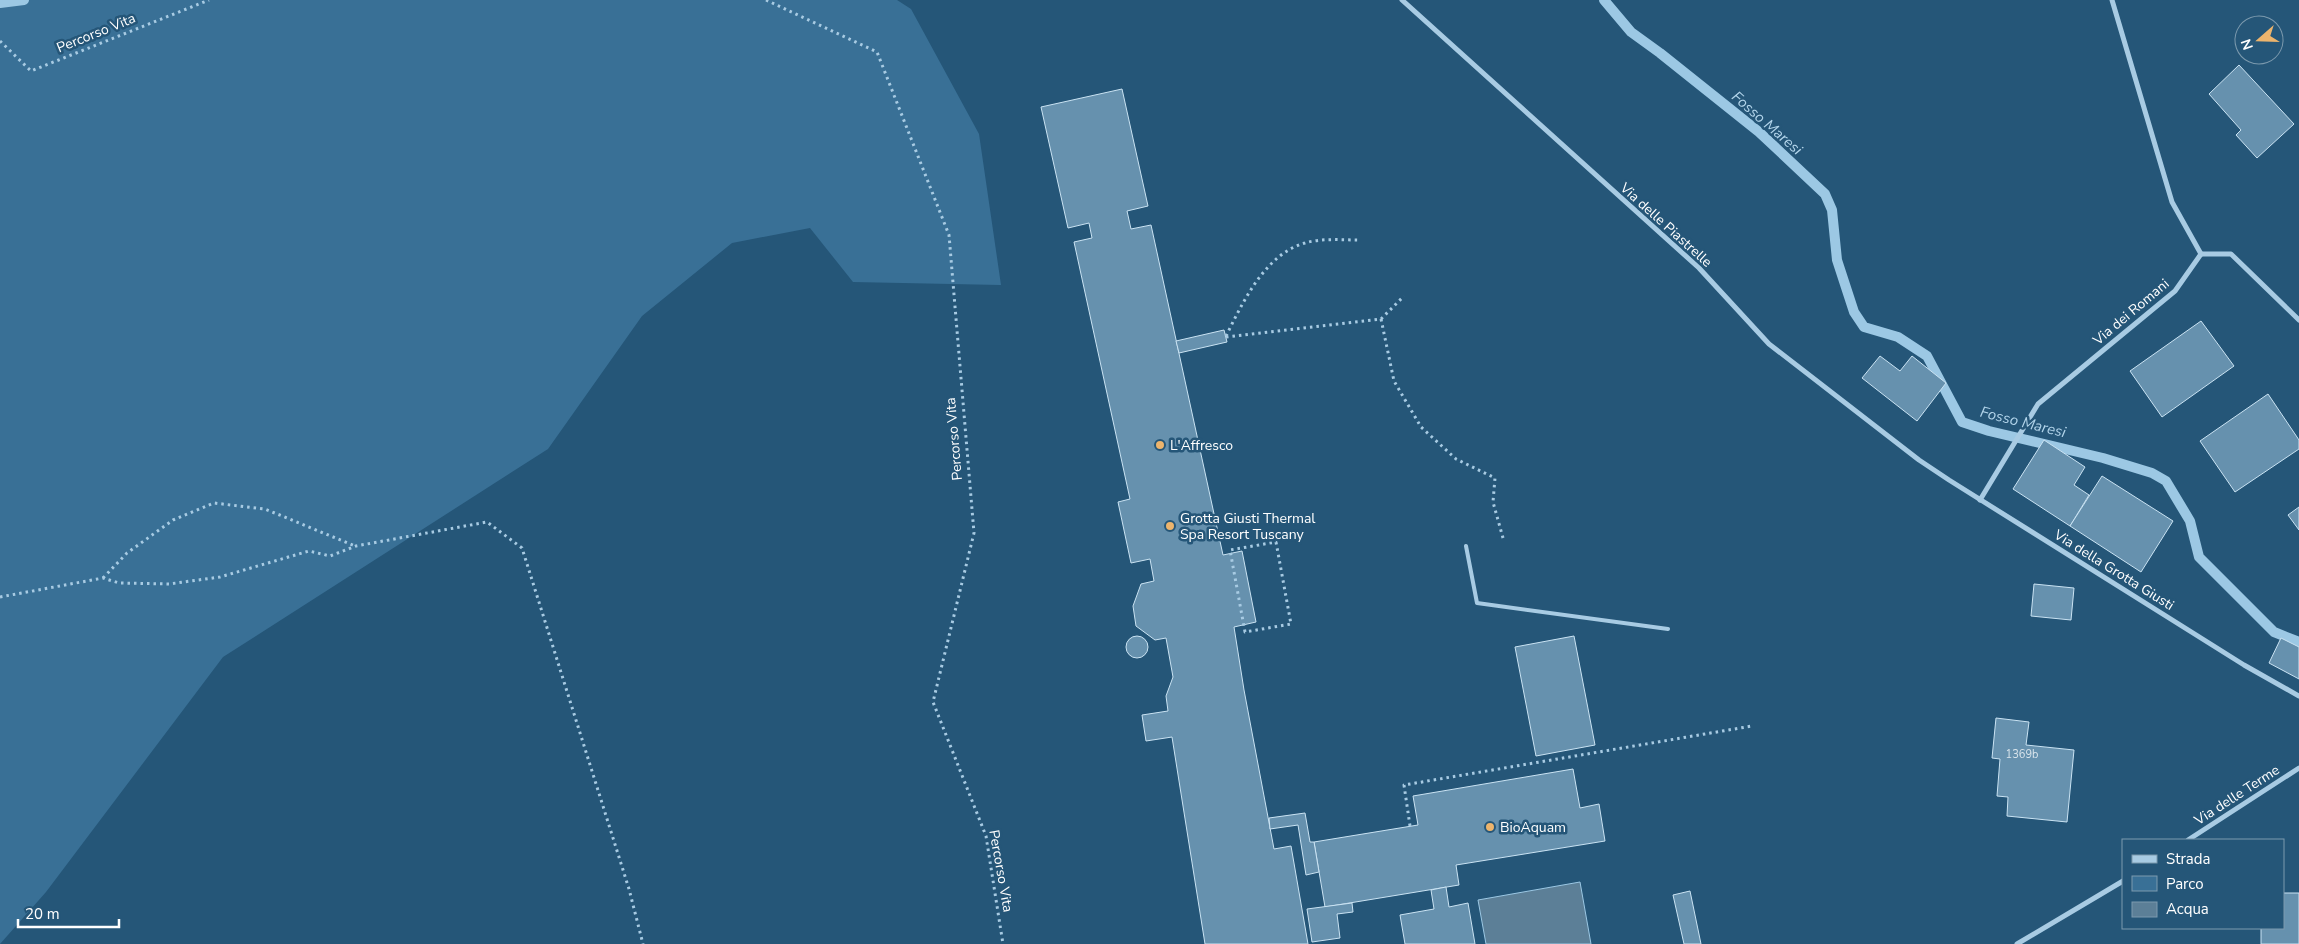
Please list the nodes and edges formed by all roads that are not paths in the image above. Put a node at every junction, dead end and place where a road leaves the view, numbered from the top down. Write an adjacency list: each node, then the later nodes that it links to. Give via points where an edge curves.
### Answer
1 (1402, 0): 5 (street, Via delle Piastrelle, via 1699,268 1770,344)
2 (2112, 0): 3 (street, via 2172,202)
3 (2201, 254): 4 (street, via 2232,254); 6 (street, Via dei Romani, via 2175,291 2038,404)
4 (2299, 320)
5 (1919, 460): 6 (street, Via della Grotta Giusti)
6 (1980, 500): 9 (street, Via della Grotta Giusti)
7 (1466, 546): 8 (lane, via 1477,603)
8 (1668, 630)
9 (2299, 696)
10 (2299, 768): 11 (street, Via delle Terme)
11 (2190, 839)
12 (2122, 882): 13 (street)
13 (2018, 944)

